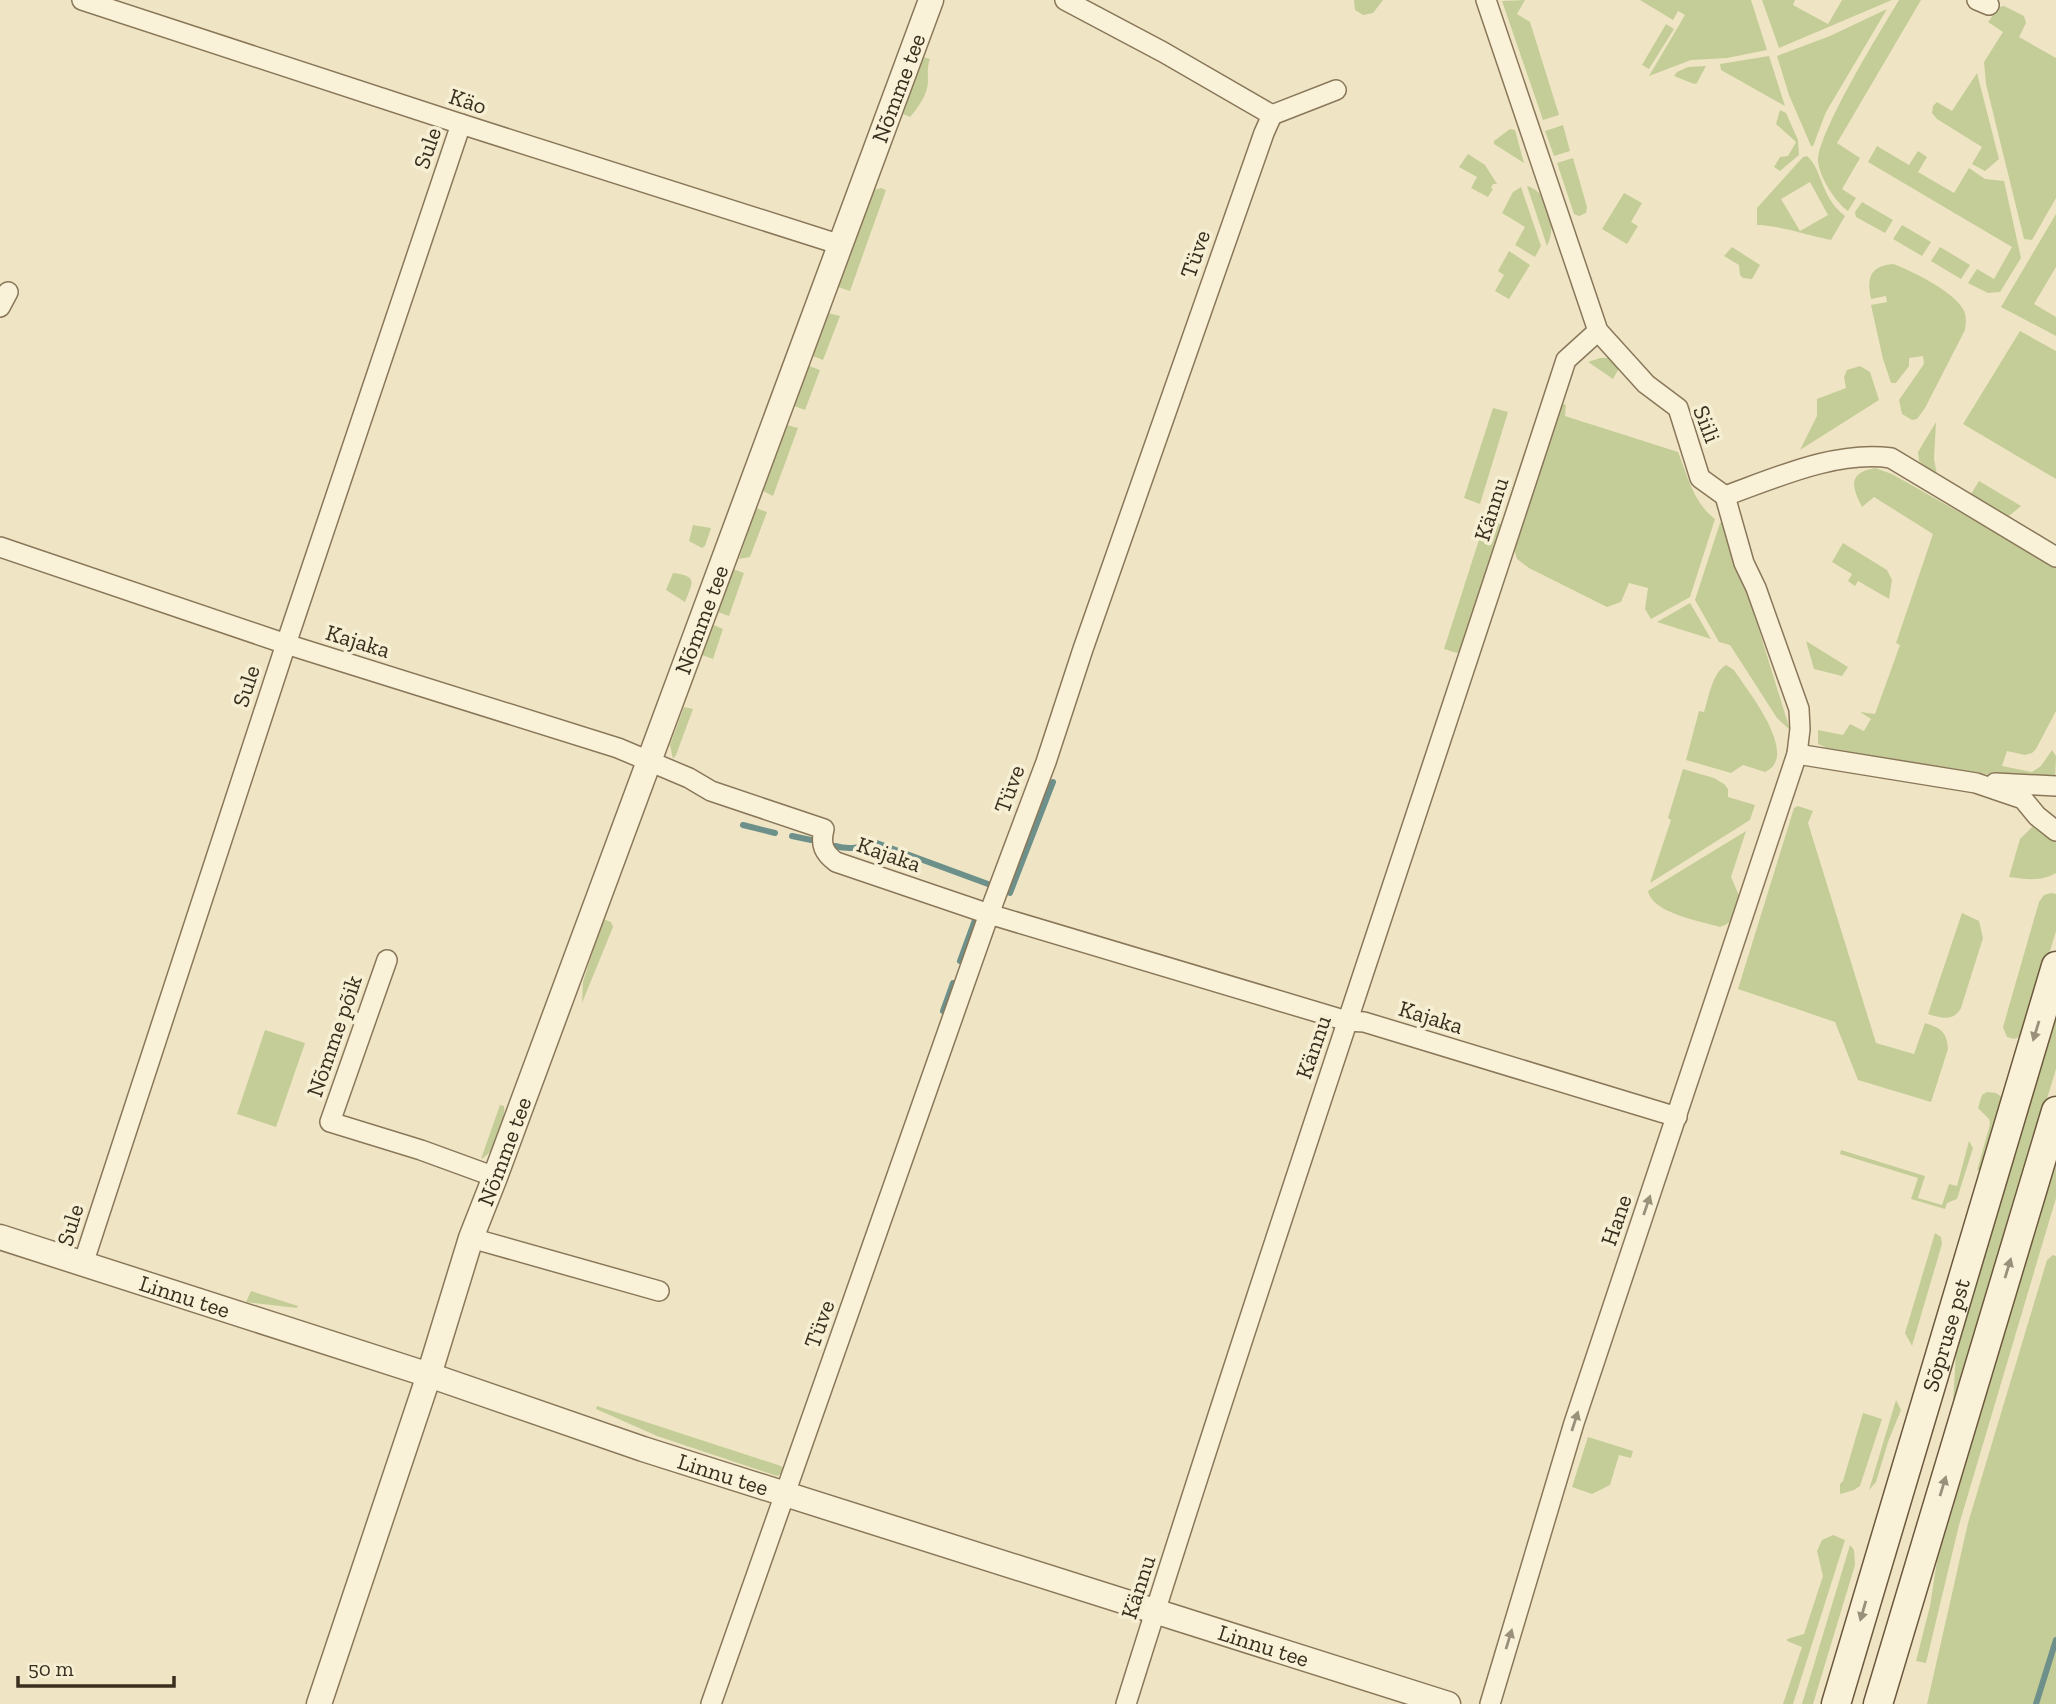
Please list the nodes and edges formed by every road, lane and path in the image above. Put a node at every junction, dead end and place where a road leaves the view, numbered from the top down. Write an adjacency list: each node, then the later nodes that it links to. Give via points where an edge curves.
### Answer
1 (82, 0): 7 (street, Käo)
2 (931, 0): 8 (street, Nõmme tee)
3 (1065, 0): 6 (street)
4 (1486, 0): 9 (street, Siili)
5 (1336, 90): 6 (street)
6 (1272, 116): 19 (street, Tüve)
7 (461, 124): 8 (street, Käo); 13 (street, Sule)
8 (841, 245): 15 (street, Nõmme tee)
9 (1598, 331): 10 (street, Siili, via 1646,384 1678,408 1700,478); 22 (street, Kännu, via 1566,360)
10 (1725, 496): 12 (street, via 1810,466 1875,456 1891,458); 14 (street, Hane, via 1744,563 1799,709)
11 (0, 547): 13 (street, Kajaka)
12 (2056, 557)
13 (286, 644): 15 (street, Kajaka); 28 (street, Sule)
14 (1797, 754): 16 (street); 24 (street, Hane)
15 (649, 761): 19 (street, Kajaka, via 711,791 824,829 822,848 836,862); 25 (street, Nõmme tee)
16 (1976, 783): 17 (street); 18 (street, via 2023,799)
17 (2056, 786)
18 (2056, 831)
19 (989, 914): 22 (street, Kajaka); 31 (street, Tüve)
20 (387, 960): 25 (street, Nõmme põik, via 330,1122)
21 (2056, 966): 39 (main road, Sõpruse pst, one-way to 39)
22 (1348, 1021): 24 (street, Kajaka, via 1364,1022); 32 (street, Kännu)
23 (2056, 1111): 40 (main road, Sõpruse pst, one-way to 23)
24 (1677, 1118): 38 (street, Hane, one-way to 24, via 1574,1423)
25 (495, 1177): 27 (street, Nõmme tee)
26 (0, 1237): 28 (street, Linnu tee)
27 (471, 1238): 29 (street); 30 (street, Nõmme tee)
28 (83, 1264): 30 (street, Linnu tee)
29 (659, 1291)
30 (429, 1375): 31 (street, Linnu tee); 34 (street, Nõmme tee)
31 (785, 1493): 32 (street, Linnu tee); 35 (street, Tüve)
32 (1156, 1611): 33 (street, Linnu tee); 36 (street, Kännu)
33 (1393, 1696): 37 (street, Linnu tee)
34 (319, 1704)
35 (711, 1704)
36 (1126, 1704)
37 (1448, 1704)
38 (1490, 1704)
39 (1836, 1704)
40 (1878, 1704)

